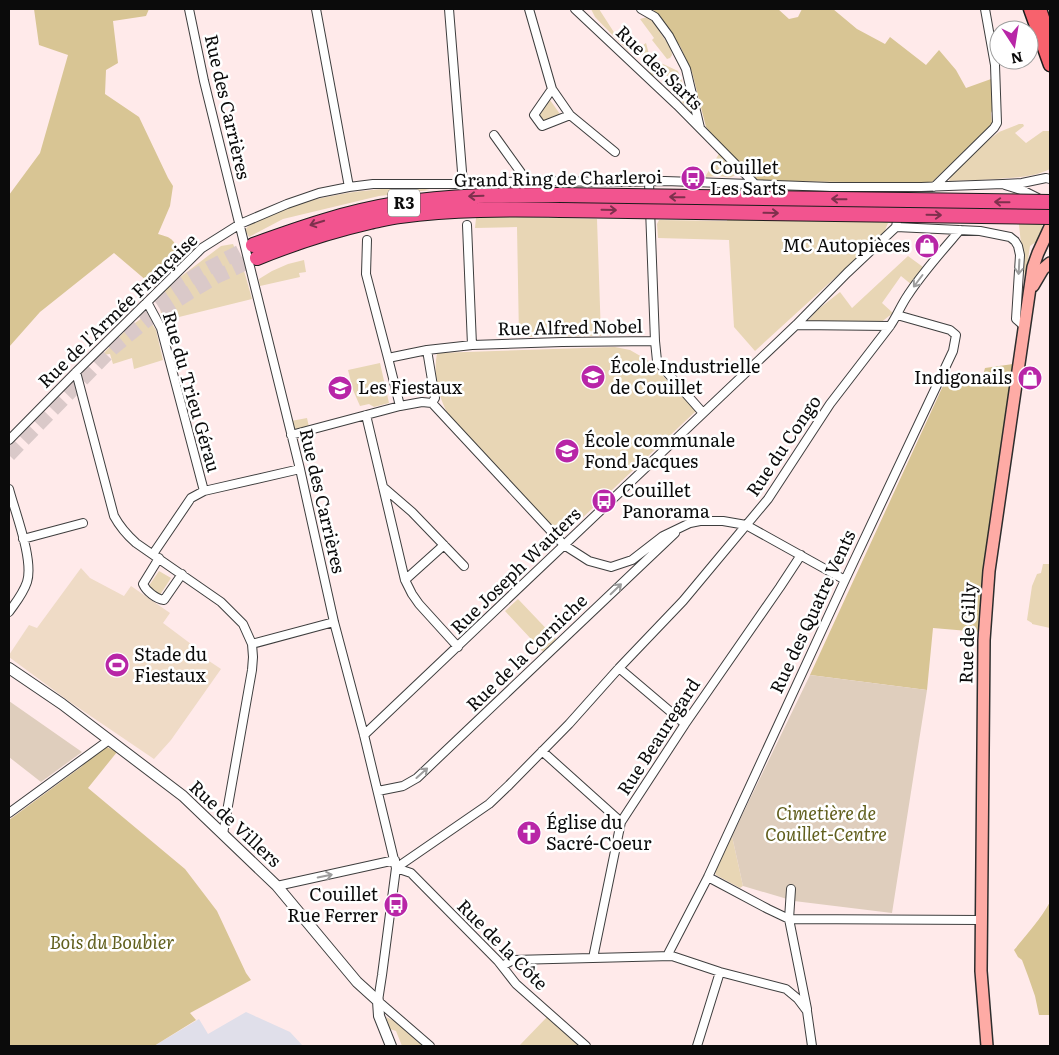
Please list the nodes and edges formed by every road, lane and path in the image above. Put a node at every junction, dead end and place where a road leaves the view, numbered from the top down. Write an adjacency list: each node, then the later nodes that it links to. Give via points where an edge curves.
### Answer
1 (189, 9): 28 (street, Rue des Carrières)
2 (316, 9): 23 (street)
3 (449, 9): 20 (street)
4 (529, 9): 12 (street)
5 (575, 9): 14 (street, Rue des Sarts)
6 (641, 9): 14 (street, Rue des Sarts, via 655,16 686,69)
7 (985, 9): 25 (street, via 995,65 997,123)
8 (1030, 9): 11 (main road)
9 (1040, 9): 10 (main road)
10 (1050, 39)
11 (1050, 65)
12 (552, 89): 13 (street); 13 (street, via 534,115 542,126)
13 (570, 115): 16 (street)
14 (700, 128): 21 (street, Rue des Sarts)
15 (494, 135): 18 (street)
16 (615, 152)
17 (1050, 179): 22 (street, Rue de l'Armée Française)
18 (527, 181): 19 (street, Rue de l'Armée Française); 20 (street, Rue de l'Armée Française)
19 (649, 182): 21 (street, Rue de l'Armée Française); 41 (street)
20 (463, 184): 23 (street, Rue de l'Armée Française)
21 (755, 184): 24 (street, Rue de l'Armée Française)
22 (1003, 184): 25 (street, Rue de l'Armée Française); 26 (street, Rue de l'Armée Française)
23 (349, 187): 28 (street, Rue de l'Armée Française, via 310,196)
24 (903, 187): 25 (street, Rue de l'Armée Française); 30 (street)
25 (934, 187)
26 (1050, 202): 27 (highway, Grand Ring de Charleroi / R3, one-way to 27, bridge, via 560,195 462,197 396,204 339,216 293,230 255,251 398,216 462,210)
27 (1050, 217)
28 (240, 224): 36 (street, Rue de l'Armée Française, via 202,248); 50 (street, Rue des Carrières)
29 (468, 226): 42 (street)
30 (896, 228): 32 (street); 38 (street, Rue Joseph Wauters)
31 (1050, 228): 35 (main road, Rue de Gilly, via 1033,266)
32 (960, 230): 37 (street, Rue du Congo, one-way to 37, via 907,296); 40 (street, one-way to 40, via 980,231 1015,241 1020,255 1016,319)
33 (367, 240): 44 (street, via 366,274)
34 (1050, 264): 35 (main road)
35 (1030, 290): 40 (main road, Rue de Gilly)
36 (147, 302): 45 (street, Rue de l'Armée Française); 55 (street, Rue du Trieu Gérau, via 160,328)
37 (897, 315): 39 (street, Rue du Congo); 67 (street, Rue des Quatre Vents, via 950,330 956,336 953,351)
38 (796, 325): 39 (street); 48 (street, Rue Joseph Wauters)
39 (890, 326): 58 (street, Rue du Congo, via 830,404 768,499)
40 (1024, 326): 87 (main road, Rue de Gilly, via 988,581 984,640)
41 (655, 341): 42 (street, Rue Alfred Nobel); 48 (street, Rue Alfred Nobel, via 657,361)
42 (472, 345): 43 (street, Rue Alfred Nobel)
43 (427, 350): 44 (street, Rue Alfred Nobel); 46 (street, via 435,398)
44 (388, 358): 47 (street)
45 (76, 372): 51 (street, Rue de l'Armée Française); 63 (street, via 114,516 127,535)
46 (432, 403): 47 (street); 60 (street)
47 (400, 406): 49 (street)
48 (703, 412): 60 (street, Rue Joseph Wauters)
49 (366, 415): 50 (street); 53 (street)
50 (291, 435): 52 (street, Rue des Carrières)
51 (9, 440)
52 (300, 469): 55 (street); 69 (street, Rue des Carrières)
53 (383, 487): 61 (street); 66 (street)
54 (9, 489): 59 (street)
55 (204, 491): 63 (street, via 192,498)
56 (83, 523): 59 (street)
57 (690, 523): 58 (street, via 722,521); 60 (street, via 662,536 632,560 611,567 589,561); 78 (street, Rue de la Corniche, one-way to 57, via 403,786 417,778 671,536)
58 (746, 526): 62 (street); 73 (street, Rue du Congo, via 683,601)
59 (23, 539): 68 (street, via 28,558 28,581)
60 (564, 545): 71 (street, Rue Joseph Wauters)
61 (444, 546): 64 (street); 66 (street)
62 (801, 555): 67 (street); 74 (street, Rue Beauregard)
63 (156, 556): 65 (street); 65 (street, via 143,584 158,598 164,600)
64 (464, 566)
65 (182, 574): 70 (street, via 221,602 243,624)
66 (405, 580): 71 (street, via 419,604)
67 (845, 580): 83 (street, Rue des Quatre Vents)
68 (9, 612)
69 (334, 622): 70 (street); 75 (street, Rue des Carrières)
70 (252, 644): 81 (street, via 252,670)
71 (458, 646): 75 (street, Rue Joseph Wauters)
72 (9, 668): 76 (street, Rue de Villers)
73 (619, 668): 74 (street); 77 (street, Rue du Congo)
74 (685, 724): 80 (street, Rue Beauregard)
75 (364, 734): 78 (street, Rue des Carrières)
76 (109, 740): 79 (street); 81 (street, Rue de Villers, via 183,796)
77 (542, 751): 80 (street); 82 (street, Rue du Congo, via 489,804)
78 (378, 791): 82 (street, Rue des Carrières)
79 (9, 813)
80 (621, 822): 89 (street, Rue Beauregard)
81 (223, 834): 84 (street, Rue de Villers)
82 (395, 864): 84 (street, one-way to 82); 90 (street, Rue de la Côte, via 411,874); 92 (street, Rue des Carrières)
83 (708, 877): 86 (street); 88 (street, Rue des Quatre Vents)
84 (277, 886): 92 (street, Rue de Villers, via 357,982)
85 (792, 889): 86 (street)
86 (789, 919): 87 (street); 93 (street)
87 (981, 920): 99 (main road, Rue de Gilly)
88 (667, 956): 89 (street); 91 (street)
89 (593, 958): 90 (street, via 513,960)
90 (502, 966): 96 (street, Rue de la Côte, via 516,984)
91 (720, 972): 93 (street, via 786,989); 97 (street)
92 (378, 1001): 94 (street, via 379,1016); 95 (street)
93 (808, 1011): 98 (street)
94 (391, 1046)
95 (430, 1046)
96 (586, 1046)
97 (697, 1046)
98 (812, 1046)
99 (987, 1046)

